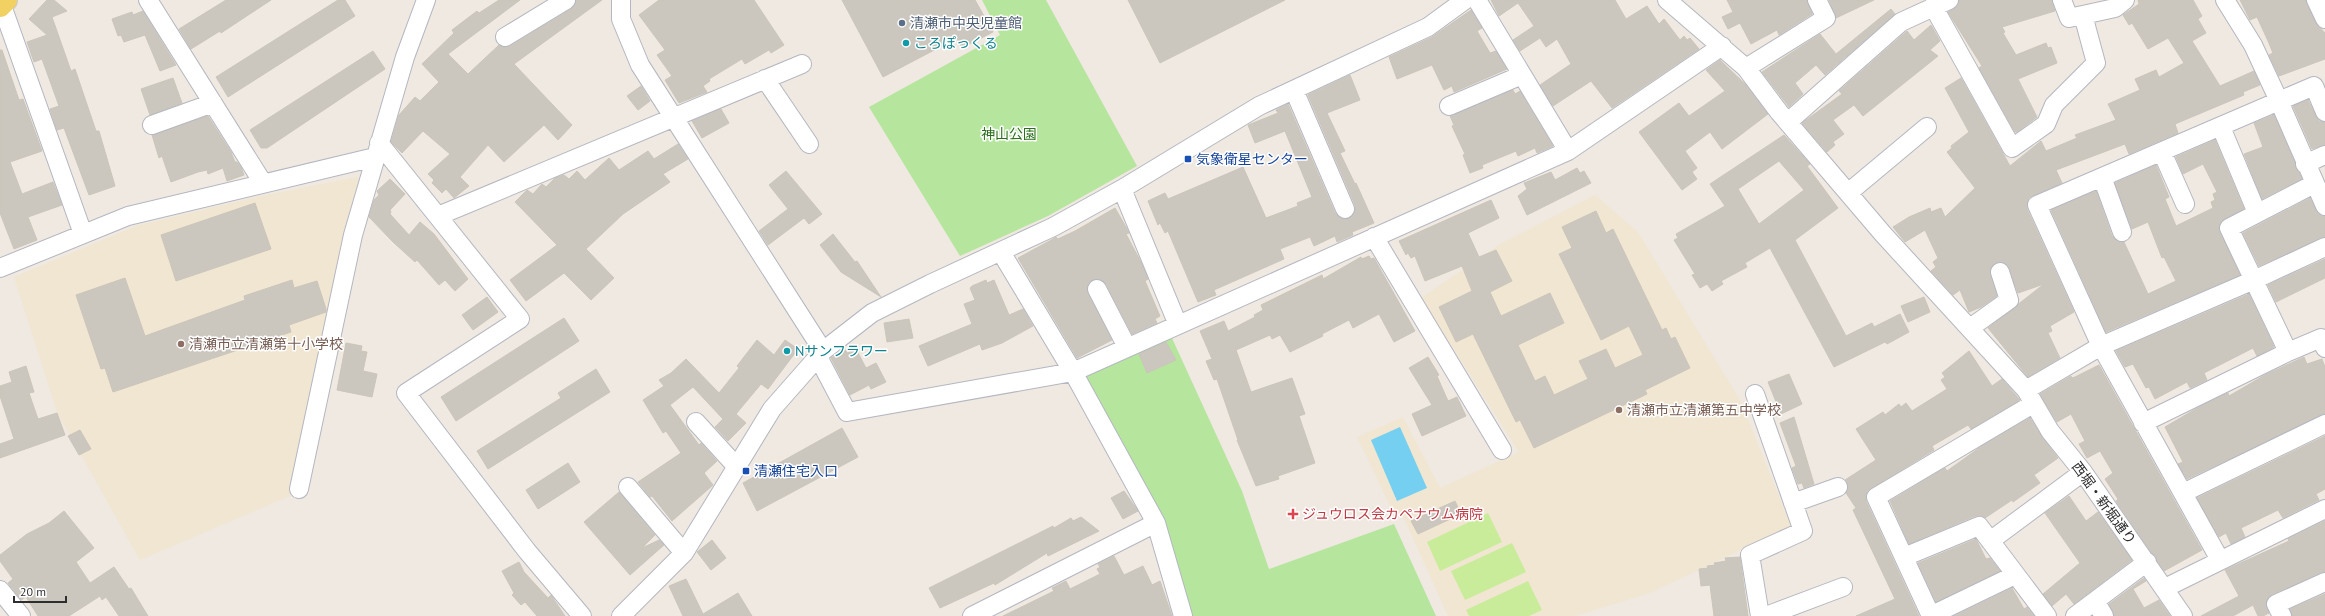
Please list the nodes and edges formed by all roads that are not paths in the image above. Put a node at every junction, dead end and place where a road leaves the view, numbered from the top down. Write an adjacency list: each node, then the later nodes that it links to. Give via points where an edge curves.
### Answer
1 (148, 0): 25 (street)
2 (566, 0): 17 (street)
3 (1465, 0): 23 (street, via 1428,27)
4 (1477, 0): 21 (street)
5 (1667, 0): 18 (street, 西堀・新堀通り)
6 (1817, 0): 20 (street, via 1826,18)
7 (2062, 0): 15 (street, via 2069,18)
8 (2125, 0): 15 (street, via 2115,8)
9 (2316, 0): 16 (street)
10 (427, 1): 34 (street, via 405,57)
11 (619, 1): 28 (street, via 621,19 640,65)
12 (2229, 1): 24 (street)
13 (2, 2): 50 (street)
14 (1941, 3): 15 (street, via 2012,148 2046,124 2054,105 2096,63); 29 (street, via 1901,22)
15 (2083, 15)
16 (2325, 18)
17 (506, 37)
18 (1722, 46): 20 (street, 西堀・新堀通り); 35 (street)
19 (802, 64): 22 (street)
20 (1746, 68): 29 (street, 西堀・新堀通り)
21 (1522, 75): 26 (street); 35 (street)
22 (764, 79): 28 (street); 33 (street)
23 (1294, 90): 42 (street, via 1259,106); 46 (street)
24 (2279, 101): 27 (street, via 2314,86); 31 (street); 38 (street)
25 (213, 104): 30 (street); 40 (street)
26 (1449, 106)
27 (2325, 112)
28 (673, 116): 48 (street); 64 (street)
29 (1788, 122): 43 (street, 西堀・新堀通り)
30 (152, 125)
31 (2221, 127): 36 (street); 47 (street)
32 (1927, 128): 43 (street, via 1909,151)
33 (809, 144)
34 (377, 150): 40 (street); 48 (street); 76 (street, via 353,235)
35 (1568, 151): 51 (street)
36 (2162, 152): 39 (street); 44 (street)
37 (2325, 155): 38 (street)
38 (2305, 164): 41 (street)
39 (2102, 178): 49 (street); 60 (street, via 2037,205)
40 (263, 183): 50 (street, via 128,216)
41 (2314, 184): 45 (street); 47 (street)
42 (1122, 189): 53 (street); 58 (street)
43 (1848, 192): 59 (street, 西堀・新堀通り, via 1882,234)
44 (2185, 204)
45 (2325, 206)
46 (1345, 209)
47 (2257, 213): 56 (street, via 2229,228)
48 (438, 216): 94 (street, via 520,318 406,392 527,552)
49 (2122, 232)
50 (83, 234): 54 (street)
51 (1374, 237): 58 (street); 71 (street)
52 (2325, 247): 56 (street)
53 (1001, 252): 64 (street, via 872,313); 65 (street)
54 (0, 268)
55 (2000, 272): 59 (street, via 2009,300)
56 (2254, 280): 60 (street); 63 (street)
57 (1097, 289): 61 (street)
58 (1178, 325): 61 (street)
59 (1970, 328): 67 (street, 西堀・新堀通り)
60 (2101, 346): 67 (street); 69 (street)
61 (1126, 347): 65 (street)
62 (2325, 348): 63 (street, via 2321,338)
63 (2288, 352): 69 (street)
64 (821, 354): 65 (street, via 847,412); 72 (street, via 772,409)
65 (1073, 372): 80 (street)
66 (1755, 394): 78 (street)
67 (2030, 397): 73 (street, 西堀・新堀通り, via 2050,431); 83 (street, via 1876,497)
68 (696, 422): 72 (street)
69 (2144, 423): 77 (street)
70 (2325, 424): 77 (street)
71 (1502, 450)
72 (736, 466): 82 (street)
73 (2083, 472): 81 (street); 85 (street, 西堀・新堀通り)
74 (628, 487): 82 (street)
75 (1838, 487): 78 (street)
76 (299, 489)
77 (2183, 493): 84 (street)
78 (1793, 503): 97 (street, via 1803,531 1750,555)
79 (2325, 509): 84 (street)
80 (1156, 523): 95 (street); 96 (street)
81 (1990, 541): 83 (street, via 1979,526); 86 (street)
82 (684, 554): 92 (street)
83 (1904, 557): 99 (street)
84 (2220, 560): 89 (street)
85 (2147, 562): 89 (street, 西堀・新堀通り); 91 (street)
86 (2015, 575): 99 (street); 100 (street)
87 (2325, 582): 104 (street, via 2276,604)
88 (1843, 587): 98 (street)
89 (2165, 588): 103 (street, 西堀・新堀通り)
90 (0, 590): 93 (street)
91 (2095, 601): 101 (street); 102 (street)
92 (623, 615)
93 (21, 616)
94 (582, 616)
95 (972, 616)
96 (1183, 616)
97 (1760, 616)
98 (1766, 616)
99 (1931, 616)
100 (2047, 616)
101 (2075, 616)
102 (2104, 616)
103 (2183, 616)
104 (2282, 616)

